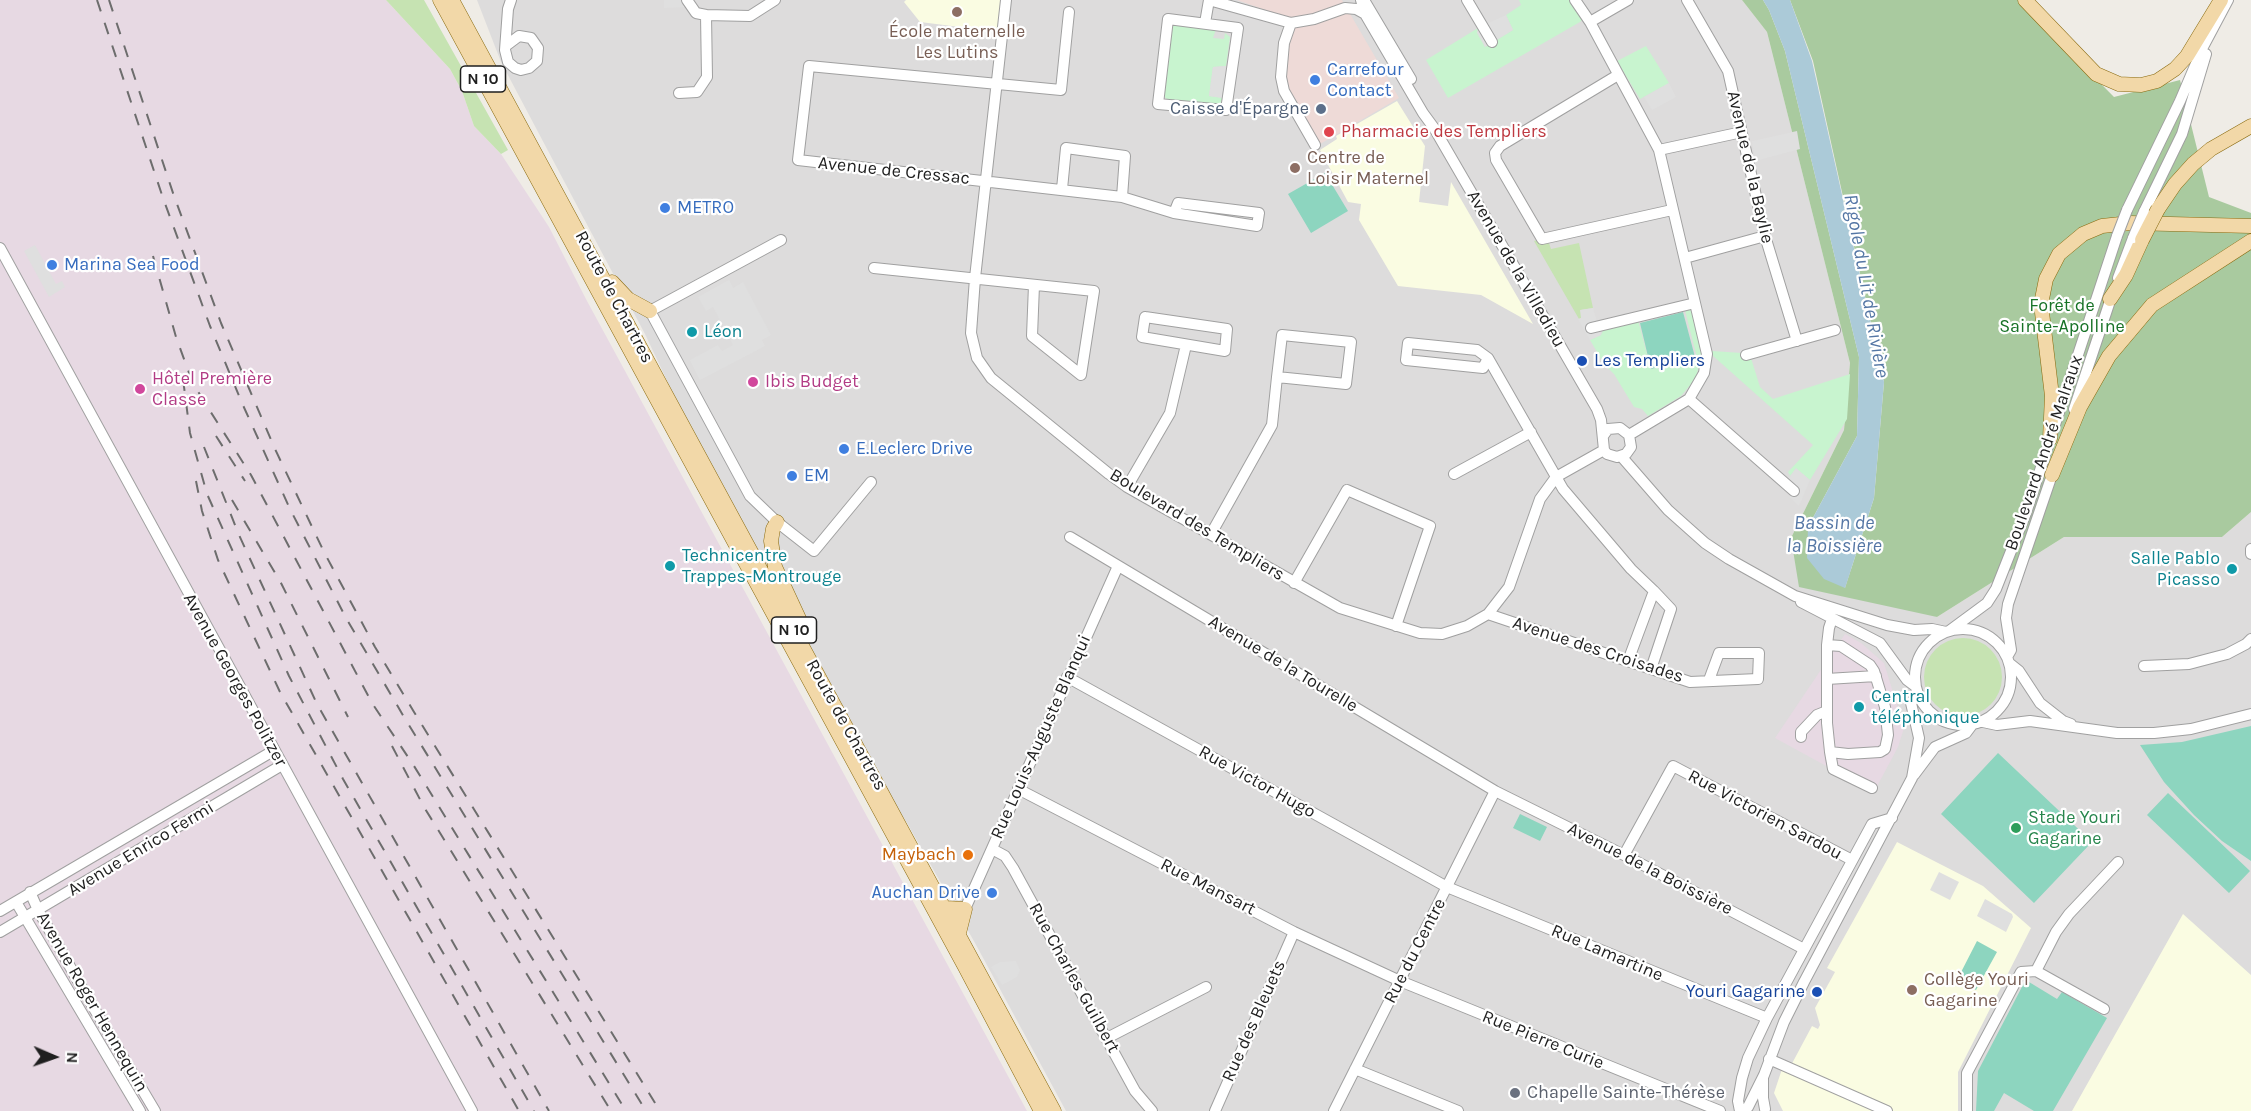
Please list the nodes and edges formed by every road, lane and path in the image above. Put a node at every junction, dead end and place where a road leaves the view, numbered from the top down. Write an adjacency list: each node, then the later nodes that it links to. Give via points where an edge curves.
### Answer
1 (440, 0): 35 (main road, N 10)
2 (452, 0): 35 (main road, N 10)
3 (511, 0): 26 (street)
4 (687, 0): 20 (street, via 696,13)
5 (775, 0): 20 (street, via 750,16)
6 (1006, 0): 28 (street, Boulevard des Templiers)
7 (1209, 0): 17 (street); 22 (street)
8 (1363, 0): 19 (street, Avenue de la Villedieu); 31 (street, Avenue de la Villedieu, via 1403,65)
9 (1467, 0): 25 (street)
10 (1575, 0): 21 (street)
11 (1628, 0): 21 (street)
12 (1687, 0): 32 (street, Avenue de la Baylie, via 1728,71)
13 (2025, 0): 24 (main road, via 2096,74 2119,84 2141,85 2169,75)
14 (2221, 0): 24 (main road)
15 (2228, 0): 24 (street, Boulevard André Malraux)
16 (1346, 2): 19 (street); 23 (street, via 1314,19)
17 (1230, 3): 23 (street)
18 (1069, 12): 28 (street, via 1061,90)
19 (1365, 14): 31 (street, Avenue de la Villedieu)
20 (706, 15): 29 (street, via 707,77 697,92)
21 (1590, 22): 27 (street)
22 (1205, 23): 22 (street, via 1168,19 1158,104 1226,110 1238,28)
23 (1291, 23): 33 (street, via 1284,43 1281,76 1284,91)
24 (2212, 24): 41 (street, Boulevard André Malraux, via 2182,134); 68 (street, Boulevard André Malraux, bridge, via 2127,210)
25 (1492, 42)
26 (507, 45)
27 (1618, 75): 34 (street); 40 (street, via 1500,146 1496,160 1542,239)
28 (998, 84): 36 (street, Boulevard des Templiers); 36 (street, Avenue de Cressac, via 809,66 798,160)
29 (679, 93)
30 (2251, 126): 41 (main road, via 2211,148)
31 (1434, 128): 63 (street, Avenue de la Villedieu)
32 (1742, 132): 34 (street); 44 (street, Avenue de la Baylie)
33 (1315, 145)
34 (1659, 150): 40 (street)
35 (529, 153): 39 (main road, Route de Chartres / N 10); 145 (main road, Route de Chartres / N 10)
36 (986, 181): 37 (street); 50 (street, Boulevard des Templiers)
37 (1062, 189): 38 (street); 38 (street, via 1066,148 1125,156)
38 (1122, 197): 42 (street)
39 (561, 198): 54 (main road, via 620,292); 100 (main road, Route de Chartres / N 10)
40 (1672, 210): 48 (street)
41 (2151, 211): 52 (main road, bridge, via 2126,275)
42 (1174, 213): 42 (street, via 1179,203 1259,213 1257,226)
43 (2251, 226): 68 (main road, via 2102,226 2083,234 2059,254 2046,279 2041,304 2052,396)
44 (1765, 236): 48 (street); 57 (street, Avenue de la Baylie)
45 (781, 240): 54 (street)
46 (2251, 241): 72 (main road, via 2152,305 2109,356 2080,408)
47 (0, 248): 107 (street, Avenue Georges Politzer)
48 (1685, 258): 53 (street)
49 (874, 268): 50 (street)
50 (975, 278): 51 (street); 75 (street, Boulevard des Templiers, via 971,333 977,358 991,378)
51 (1034, 285): 51 (street, via 1032,336 1081,375 1094,291)
52 (2110, 299): 72 (street, Boulevard André Malraux)
53 (1695, 303): 55 (street); 62 (street, via 1707,354 1704,373)
54 (650, 311): 77 (street, via 750,496)
55 (1591, 328)
56 (1835, 330): 57 (street)
57 (1797, 340): 59 (street)
58 (1186, 345): 58 (street, via 1225,351 1227,328 1145,316 1142,337); 75 (street, via 1170,413)
59 (1746, 355)
60 (1488, 358): 60 (street, via 1477,350 1408,344 1406,360 1482,368); 65 (street)
61 (1277, 377): 61 (street, via 1346,384 1351,342 1282,335); 78 (street, via 1272,425)
62 (1689, 399): 66 (street); 76 (street)
63 (1598, 409): 64 (street, Avenue de la Villedieu); 67 (street, Avenue de la Villedieu)
64 (1617, 427): 66 (street); 67 (street, via 1608,429)
65 (1531, 432): 71 (street); 73 (street)
66 (1629, 435): 70 (street, via 1631,443)
67 (1603, 436): 69 (street)
68 (2050, 439): 89 (street, Boulevard André Malraux, via 2026,513 1992,596)
69 (1604, 450): 70 (street, via 1611,456); 73 (street, Boulevard des Templiers)
70 (1625, 453): 85 (street, via 1639,478 1681,524 1705,543)
71 (1454, 474)
72 (2052, 475): 92 (street, Boulevard André Malraux, via 2008,604)
73 (1556, 477): 84 (street); 86 (street, Boulevard des Templiers, via 1540,499 1509,587)
74 (871, 482): 77 (street, via 814,551)
75 (1127, 487): 78 (street, Boulevard des Templiers)
76 (1794, 491)
77 (777, 522): 100 (main road, via 771,542 775,567 824,670)
78 (1211, 534): 83 (street, Boulevard des Templiers)
79 (1070, 537): 82 (street, Avenue de la Tourelle)
80 (2251, 549): 81 (street)
81 (2251, 554)
82 (1118, 566): 97 (street, Rue Louis-Auguste Blanqui); 113 (street, Avenue de la Tourelle)
83 (1294, 583): 88 (street, Boulevard des Templiers, via 1340,608); 88 (street, via 1347,490 1430,526)
84 (1654, 591): 93 (street); 95 (street, via 1671,609)
85 (1795, 596): 87 (street); 89 (street, via 1887,625)
86 (1488, 614): 88 (street, Boulevard des Templiers, via 1442,634); 93 (street, Avenue des Croisades)
87 (1832, 619): 91 (street); 101 (street, via 1880,643)
88 (1396, 626)
89 (1947, 631): 92 (street, via 1966,629 1983,633 1997,643); 101 (street, via 1921,653 1915,669)
90 (2251, 639): 94 (street, via 2227,654 2189,664)
91 (1827, 645): 96 (street, via 1841,646 1855,654 1870,665); 98 (street)
92 (2008, 660): 104 (street, via 2011,681 2007,697 1997,712); 105 (street, via 2040,703 2063,721)
93 (1628, 661): 95 (street, Avenue des Croisades)
94 (2144, 666)
95 (1651, 669): 99 (street, Avenue des Croisades, via 1690,682)
96 (1876, 676): 98 (street); 108 (street, via 1885,707 1885,749)
97 (1067, 677): 112 (street, Rue Louis-Auguste Blanqui); 119 (street, Rue Victor Hugo)
98 (1827, 679): 102 (street)
99 (1709, 680): 99 (street, Avenue des Croisades, via 1758,679 1759,653 1719,653)
100 (822, 682): 122 (main road, Route de Chartres / N 10)
101 (1917, 690): 104 (street, via 1924,706 1939,719 1958,725); 110 (street, via 1911,703 1919,738)
102 (1827, 711): 106 (street, via 1817,715); 108 (street)
103 (2251, 714): 105 (street, via 2191,729 2154,733)
104 (1977, 723): 105 (street, via 2030,721); 110 (street, via 1966,733 1935,747)
105 (2085, 730)
106 (1801, 737)
107 (273, 751): 109 (street, Avenue Georges Politzer); 120 (street, Avenue Enrico Fermi)
108 (1830, 752): 111 (street, via 1833,769)
109 (282, 765): 124 (street, Avenue Enrico Fermi); 144 (street, Avenue Georges Politzer)
110 (1912, 778): 114 (street)
111 (1872, 788)
112 (1018, 789): 115 (street, Rue Louis-Auguste Blanqui); 128 (street, Rue Mansart)
113 (1495, 791): 116 (street, Avenue de la Boissière); 119 (street, Rue du Centre)
114 (1892, 818): 117 (street, via 1872,824); 137 (street, via 1804,982)
115 (992, 849): 123 (street, Rue Louis-Auguste Blanqui); 136 (street, Rue Charles Guilbert, via 1005,856 1013,868)
116 (1624, 855): 117 (street, Rue Victorien Sardou, via 1673,766); 130 (street, Avenue de la Boissière)
117 (1852, 861): 130 (street)
118 (2118, 862): 131 (street, via 2069,914)
119 (1447, 887): 132 (street, Rue du Centre); 135 (street, Rue Lamartine)
120 (30, 892): 121 (street, Avenue Enrico Fermi); 124 (street, Avenue Roger Hennequin)
121 (16, 902): 125 (street, Avenue Enrico Fermi); 126 (street, Avenue Roger Hennequin)
122 (946, 908): 123 (main road); 129 (main road, Route de Chartres / N 10)
123 (964, 909): 129 (main road)
124 (38, 910): 126 (street, Avenue Enrico Fermi); 143 (street, Avenue Roger Hennequin)
125 (0, 911)
126 (26, 917): 127 (street, Avenue Enrico Fermi); 142 (street, Avenue Roger Hennequin)
127 (0, 932)
128 (1293, 932): 132 (street, Rue Mansart); 148 (street, Rue des Bleuets)
129 (959, 933): 146 (main road, Route de Chartres / N 10)
130 (1804, 949): 135 (street)
131 (2036, 971): 134 (street); 153 (street, via 2018,975 1967,1073)
132 (1400, 981): 138 (street, Rue du Centre); 151 (street, Rue Pierre Curie)
133 (1206, 987): 136 (street)
134 (2104, 1009)
135 (1767, 1018): 140 (street, via 1742,1078 1738,1101)
136 (1107, 1038): 147 (street, Rue Charles Guilbert, via 1135,1091)
137 (1769, 1059): 139 (street); 152 (street)
138 (1355, 1069): 149 (street, Rue du Centre); 150 (street)
139 (1764, 1075): 140 (street); 141 (street)
140 (1743, 1110): 141 (street, via 1754,1106)
141 (1767, 1110)
142 (141, 1111)
143 (155, 1111)
144 (472, 1111)
145 (1041, 1111)
146 (1054, 1111)
147 (1152, 1111)
148 (1215, 1111)
149 (1334, 1111)
150 (1458, 1111)
151 (1720, 1111)
152 (1887, 1111)
153 (1966, 1111)

